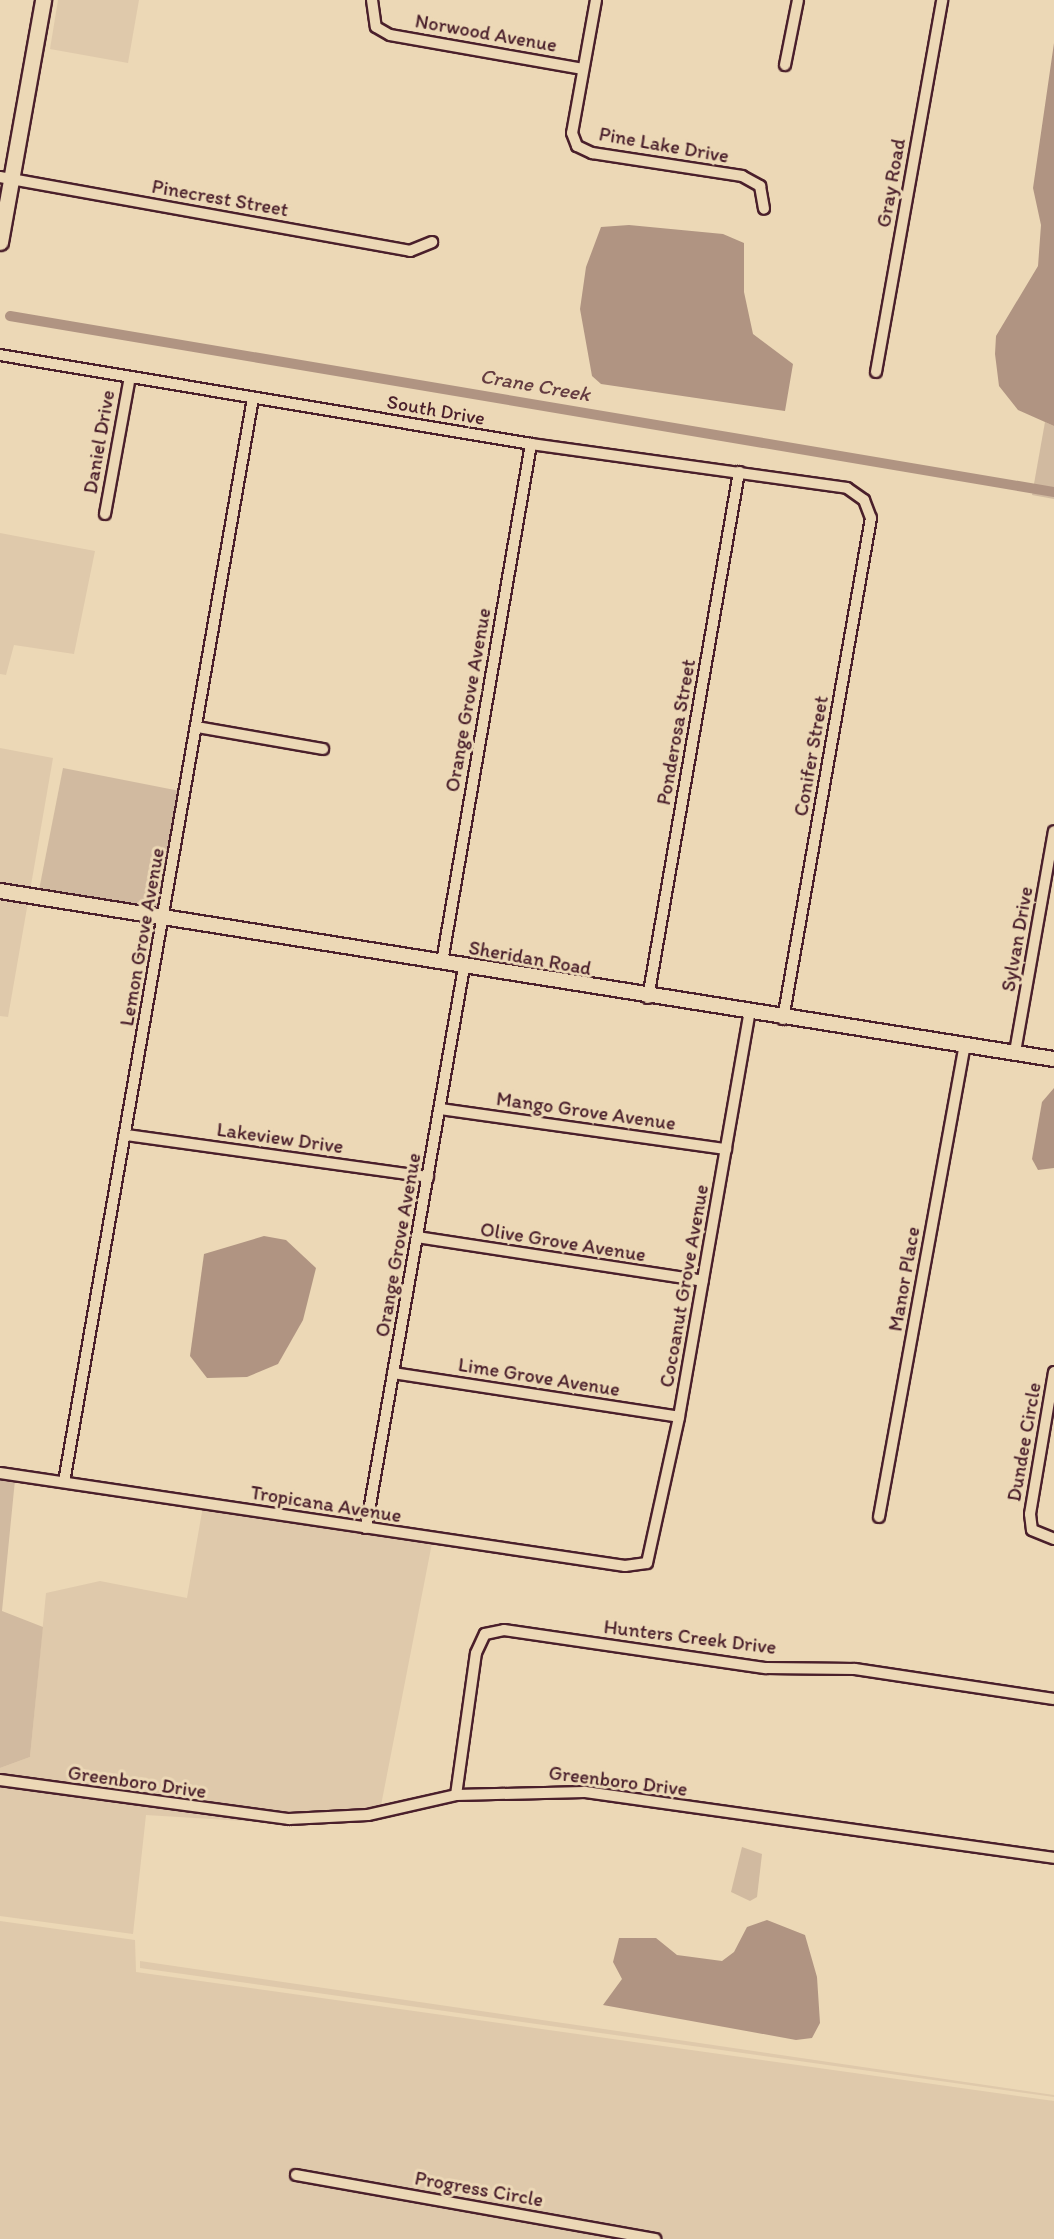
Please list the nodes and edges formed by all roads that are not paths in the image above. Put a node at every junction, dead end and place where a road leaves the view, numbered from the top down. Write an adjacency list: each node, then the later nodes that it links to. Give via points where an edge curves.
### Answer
1 (43, 0): 8 (main road)
2 (372, 0): 7 (street, Norwood Avenue, via 376,27 390,35)
3 (596, 0): 7 (street, Pine Lake Drive)
4 (798, 0): 6 (street)
5 (942, 0): 13 (street, Gray Road)
6 (785, 65)
7 (583, 69): 9 (street, Pine Lake Drive, via 572,133 577,146 592,153 742,176 760,186)
8 (5, 178): 10 (main road); 11 (street, Pinecrest Street, via 410,251)
9 (764, 209)
10 (0, 242)
11 (432, 242)
12 (0, 354): 14 (street, South Drive)
13 (876, 372)
14 (129, 377): 15 (street, South Drive); 19 (street, Daniel Drive)
15 (253, 398): 16 (street, South Drive); 20 (street, Lemon Grove Avenue)
16 (531, 444): 17 (street, South Drive); 25 (street, Orange Grove Avenue)
17 (739, 472): 18 (street, South Drive, via 847,488); 27 (street, Ponderosa Street)
18 (864, 500): 29 (street, Conifer Street, via 871,518)
19 (105, 514)
20 (197, 727): 21 (street); 24 (street, Lemon Grove Avenue)
21 (323, 749)
22 (1054, 831): 31 (street, Sylvan Drive)
23 (0, 891): 24 (street, Sheridan Road)
24 (164, 918): 25 (street, Sheridan Road); 34 (street, Lemon Grove Avenue)
25 (442, 962): 26 (street, Sheridan Road)
26 (464, 967): 27 (street, Sheridan Road); 33 (street, Orange Grove Avenue)
27 (648, 998): 28 (street, Sheridan Road)
28 (749, 1014): 29 (street, Sheridan Road); 35 (street, Cocoanut Grove Avenue)
29 (783, 1019): 30 (street, Sheridan Road)
30 (964, 1048): 31 (street, Sheridan Road); 44 (street, Manor Place)
31 (1015, 1052): 32 (street, Sheridan Road)
32 (1054, 1059)
33 (440, 1109): 35 (street, Mango Grove Avenue); 36 (street, Orange Grove Avenue)
34 (126, 1135): 36 (street, Lakeview Drive); 43 (street, Lemon Grove Avenue)
35 (726, 1149): 38 (street, Cocoanut Grove Avenue)
36 (428, 1177): 37 (street, Orange Grove Avenue)
37 (417, 1237): 38 (street, Olive Grove Avenue); 40 (street, Orange Grove Avenue)
38 (703, 1281): 41 (street, Cocoanut Grove Avenue)
39 (1054, 1372): 46 (street, Dundee Circle, via 1030,1514 1032,1530)
40 (393, 1373): 41 (street, Lime Grove Avenue); 45 (street, Orange Grove Avenue)
41 (679, 1417): 47 (street, Cocoanut Grove Avenue)
42 (0, 1473): 43 (street, Tropicana Avenue)
43 (64, 1482): 45 (street, Tropicana Avenue)
44 (879, 1517)
45 (366, 1528): 47 (street, Tropicana Avenue, via 625,1566)
46 (1054, 1539)
47 (647, 1563)
48 (1054, 1699): 50 (street, Hunters Creek Drive, via 855,1669 766,1668 504,1630 485,1634 476,1653)
49 (0, 1780): 50 (street, Greenboro Drive, via 289,1820 368,1815)
50 (456, 1795): 51 (street, Greenboro Drive, via 585,1792)
51 (1054, 1858)
52 (296, 2175): 53 (street, Progress Circle)
53 (655, 2239)

